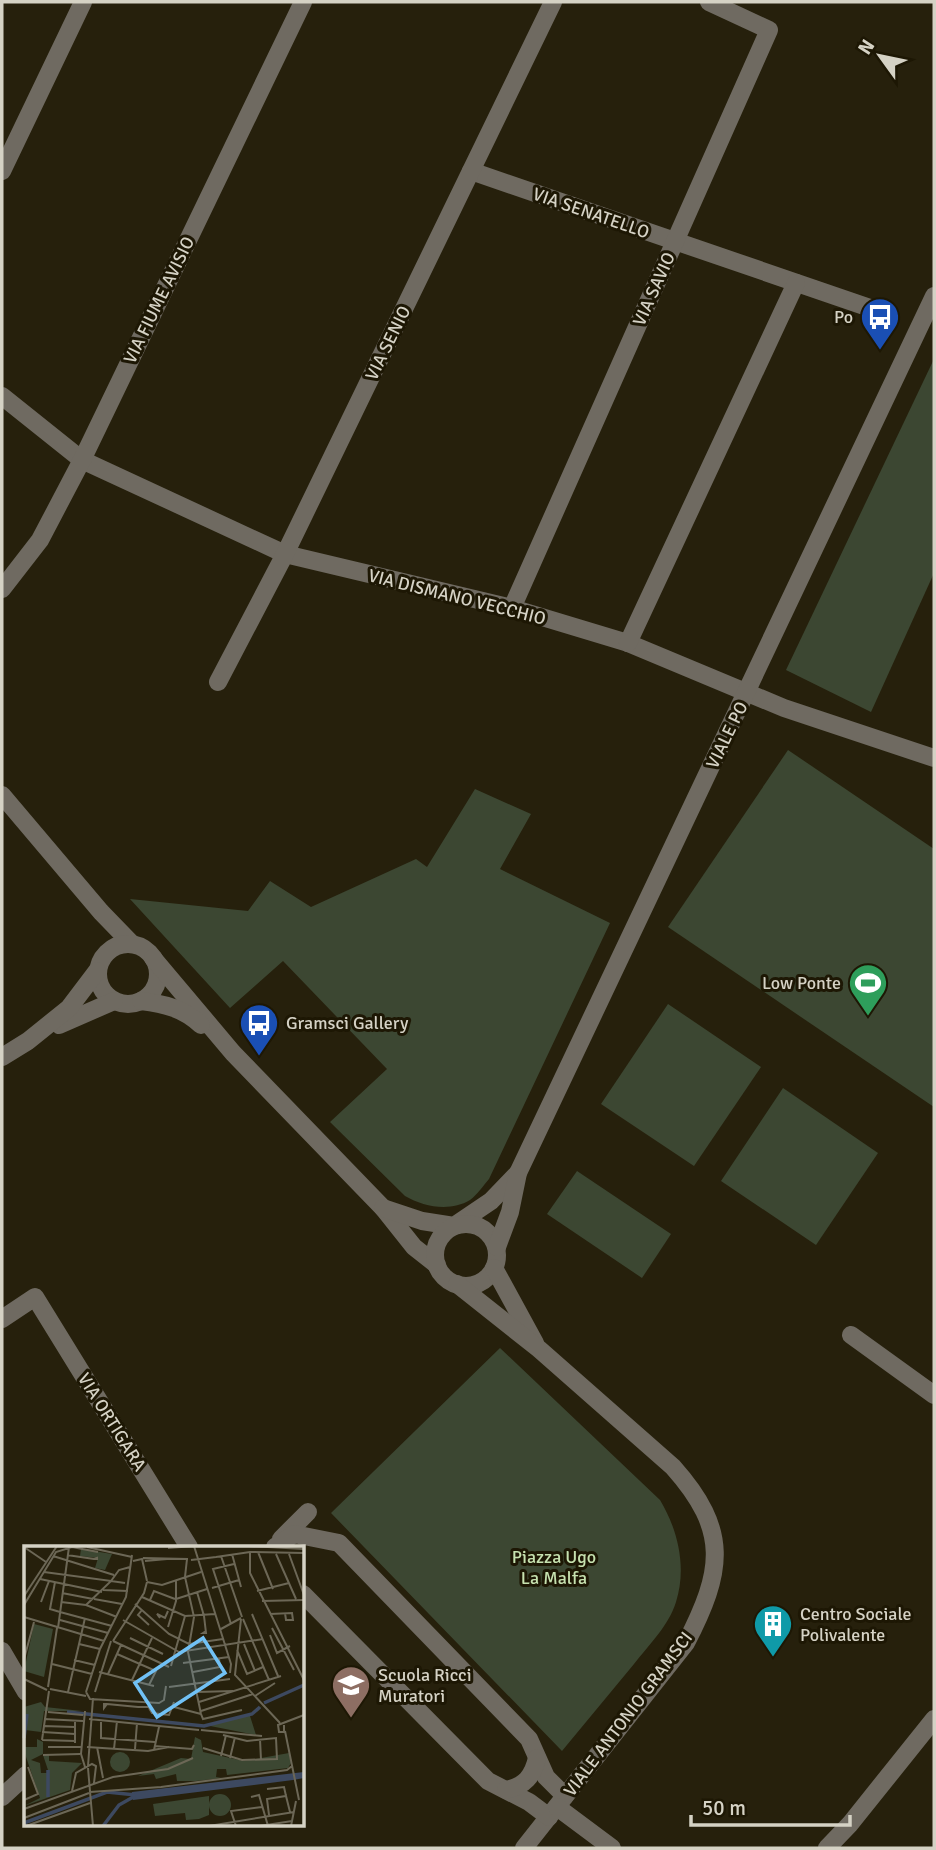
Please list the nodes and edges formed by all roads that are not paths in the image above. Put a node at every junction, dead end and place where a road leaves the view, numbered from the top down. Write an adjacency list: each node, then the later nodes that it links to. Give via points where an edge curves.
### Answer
1 (83, 2): 5 (street)
2 (303, 2): 12 (street, VIA FIUME AVISIO)
3 (553, 2): 6 (street, VIA SENIO)
4 (709, 2): 7 (street, VIA SAVIO, via 769,30)
5 (2, 171)
6 (471, 171): 7 (street, VIA SENATELLO); 13 (street, VIA SENIO)
7 (674, 242): 8 (street, VIA SENATELLO); 15 (street, VIA SAVIO)
8 (796, 283): 10 (street, VIA SENATELLO); 16 (street)
9 (934, 296): 18 (street, VIALE PO)
10 (870, 308)
11 (2, 396): 12 (street, VIA DISMANO VECCHIO)
12 (82, 460): 13 (street, VIA DISMANO VECCHIO); 14 (street, VIA FIUME AVISIO, via 40,540)
13 (285, 554): 15 (street, VIA DISMANO VECCHIO); 17 (street, VIA SENIO)
14 (2, 589)
15 (512, 608): 16 (street, VIA DISMANO VECCHIO)
16 (628, 643): 18 (street, VIA DISMANO VECCHIO)
17 (218, 682)
18 (747, 694): 19 (street, VIA DISMANO VECCHIO); 30 (street, VIALE PO)
19 (934, 758)
20 (2, 795): 21 (street)
21 (101, 912): 22 (street); 24 (street, via 106,932)
22 (132, 944): 23 (street); 24 (street, via 114,947)
23 (153, 958): 26 (street, via 158,978); 28 (street)
24 (99, 965): 25 (street, via 101,988); 27 (street, via 69,1008)
25 (114, 1001): 26 (street); 27 (street)
26 (141, 1001): 28 (street, via 167,1004 191,1015)
27 (27, 1041): 29 (street)
28 (233, 1053): 31 (street)
29 (2, 1057)
30 (518, 1173): 32 (street, VIALE PO, via 491,1201); 33 (street, VIALE PO)
31 (383, 1208): 32 (street); 34 (street, via 414,1247)
32 (454, 1226): 33 (street, via 465,1223 485,1229); 34 (street, via 436,1246)
33 (497, 1247): 35 (street)
34 (437, 1265): 36 (street)
35 (494, 1268): 36 (street, via 474,1285); 39 (street, VIALE ANTONIO GRAMSCI)
36 (457, 1284): 39 (street, VIALE ANTONIO GRAMSCI)
37 (2, 1319): 43 (street, VIA ORTIGARA, via 35,1297)
38 (851, 1335): 40 (street)
39 (538, 1349): 55 (street, VIALE ANTONIO GRAMSCI, via 693,1489 709,1518 715,1547 714,1579 686,1643)
40 (934, 1395)
41 (308, 1512): 44 (street)
42 (320, 1539): 45 (street, via 294,1534); 46 (street); 51 (street, via 339,1543 530,1739)
43 (188, 1546)
44 (275, 1546)
45 (276, 1546)
46 (304, 1546)
47 (304, 1595): 53 (street, via 488,1781)
48 (2, 1651): 49 (street)
49 (24, 1689)
50 (934, 1719): 58 (street)
51 (537, 1758): 53 (street, via 529,1778 520,1787); 55 (street)
52 (24, 1777): 54 (street)
53 (506, 1790): 55 (street, via 528,1802)
54 (2, 1797)
55 (557, 1807): 56 (street, VIALE ANTONIO GRAMSCI); 57 (street)
56 (524, 1848)
57 (612, 1848)
58 (827, 1848)

